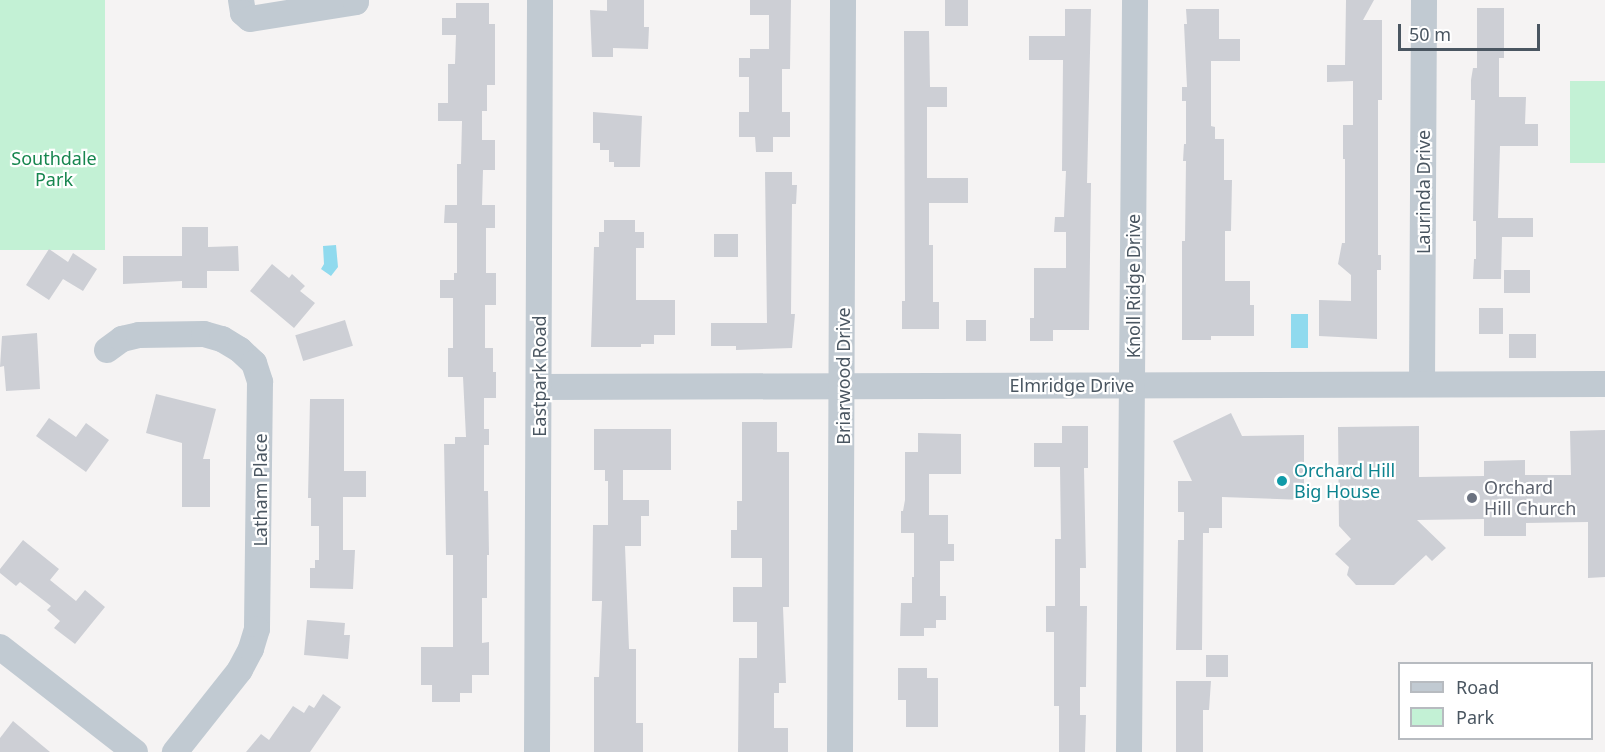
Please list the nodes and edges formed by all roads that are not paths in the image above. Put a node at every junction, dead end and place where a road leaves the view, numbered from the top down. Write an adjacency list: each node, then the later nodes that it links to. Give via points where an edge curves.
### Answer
1 (241, 0): 2 (street, via 243,13 250,19)
2 (356, 0)
3 (540, 0): 12 (street, Eastpark Road)
4 (843, 0): 11 (street, Briarwood Drive)
5 (1135, 0): 10 (street, Knoll Ridge Drive)
6 (1424, 0): 8 (street, Laurinda Drive)
7 (107, 350): 15 (street, Latham Place, via 122,339 139,335 204,334 240,350 254,363 260,382 256,629 240,670)
8 (1422, 384): 9 (street, Elmridge Drive); 10 (street, Elmridge Drive)
9 (1605, 384)
10 (1132, 385): 11 (street, Elmridge Drive); 18 (street, Knoll Ridge Drive)
11 (843, 386): 12 (street, Elmridge Drive); 17 (street, Briarwood Drive)
12 (539, 387): 16 (street, Eastpark Road)
13 (0, 647): 14 (street)
14 (135, 752)
15 (175, 752)
16 (537, 752)
17 (840, 752)
18 (1129, 752)

